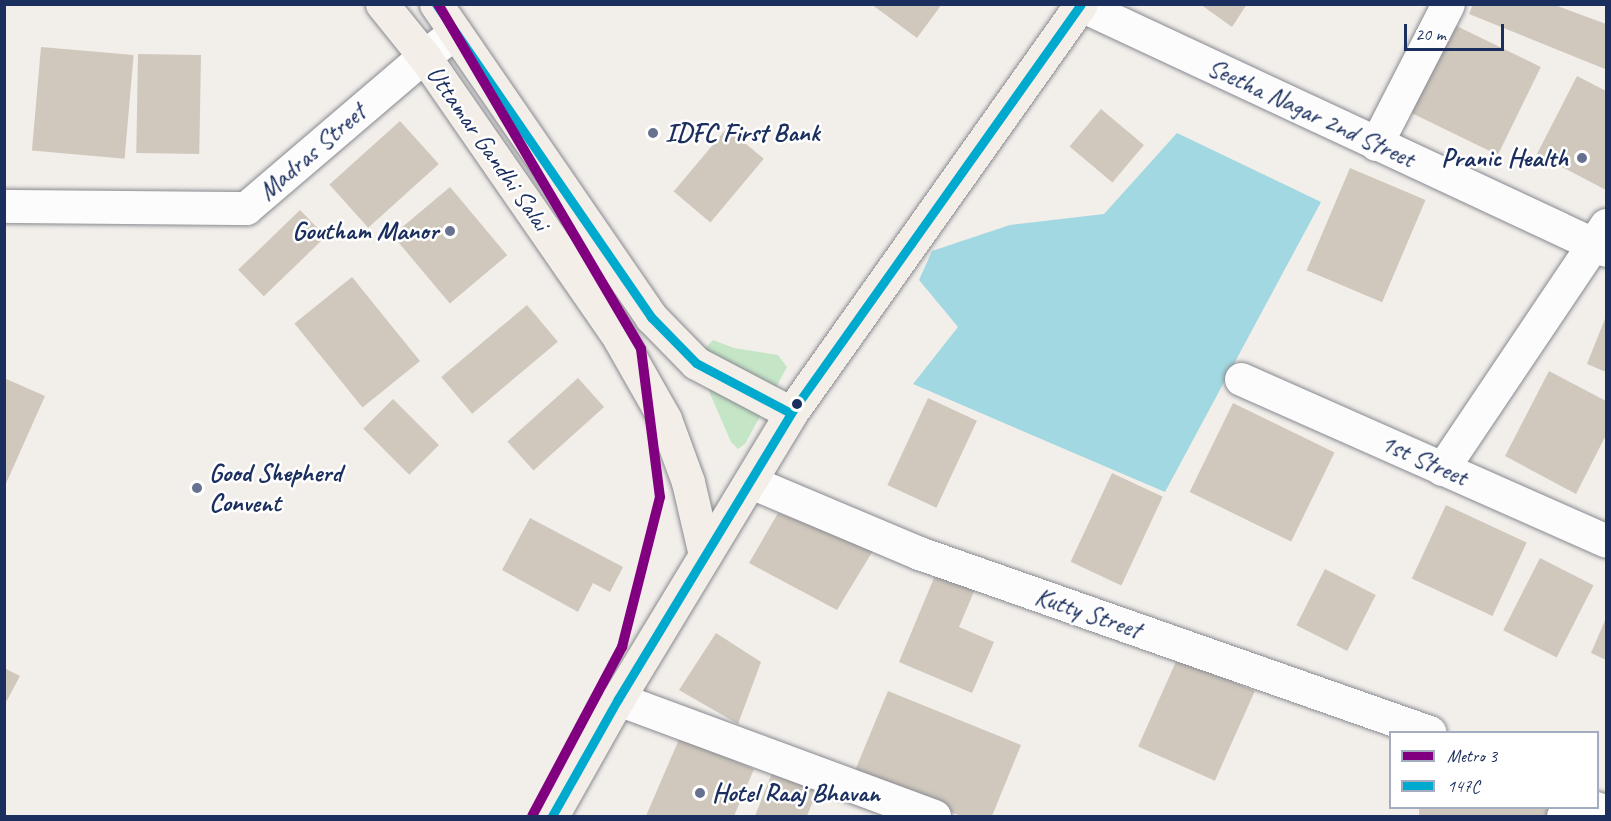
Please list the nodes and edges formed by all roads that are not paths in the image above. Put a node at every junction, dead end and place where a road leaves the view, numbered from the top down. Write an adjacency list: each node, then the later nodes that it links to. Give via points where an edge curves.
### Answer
1 (382, 4): 6 (main road, Uttamar Gandhi Salai)
2 (436, 4): 5 (main road, Uttamar Gandhi Salai)
3 (1448, 4): 7 (street)
4 (1081, 5): 7 (street, Seetha Nagar 2nd Street); 11 (main road)
5 (454, 33): 6 (street, Madras Street); 11 (main road, Uttamar Gandhi Salai, via 651,317 696,363)
6 (424, 56): 8 (street, Madras Street, via 246,208); 15 (main road, Uttamar Gandhi Salai, via 619,338 665,419 688,482)
7 (1376, 144): 9 (street, Seetha Nagar 2nd Street)
8 (4, 206)
9 (1602, 240): 12 (street)
10 (1241, 379): 12 (street, 1st Street)
11 (791, 413): 13 (main road)
12 (1442, 469): 14 (street, 1st Street)
13 (751, 482): 15 (main road); 17 (street, Kutty Street, via 919,553)
14 (1606, 542)
15 (705, 555): 16 (main road)
16 (618, 699): 18 (main road); 19 (street)
17 (1426, 731)
18 (552, 816)
19 (934, 816)

